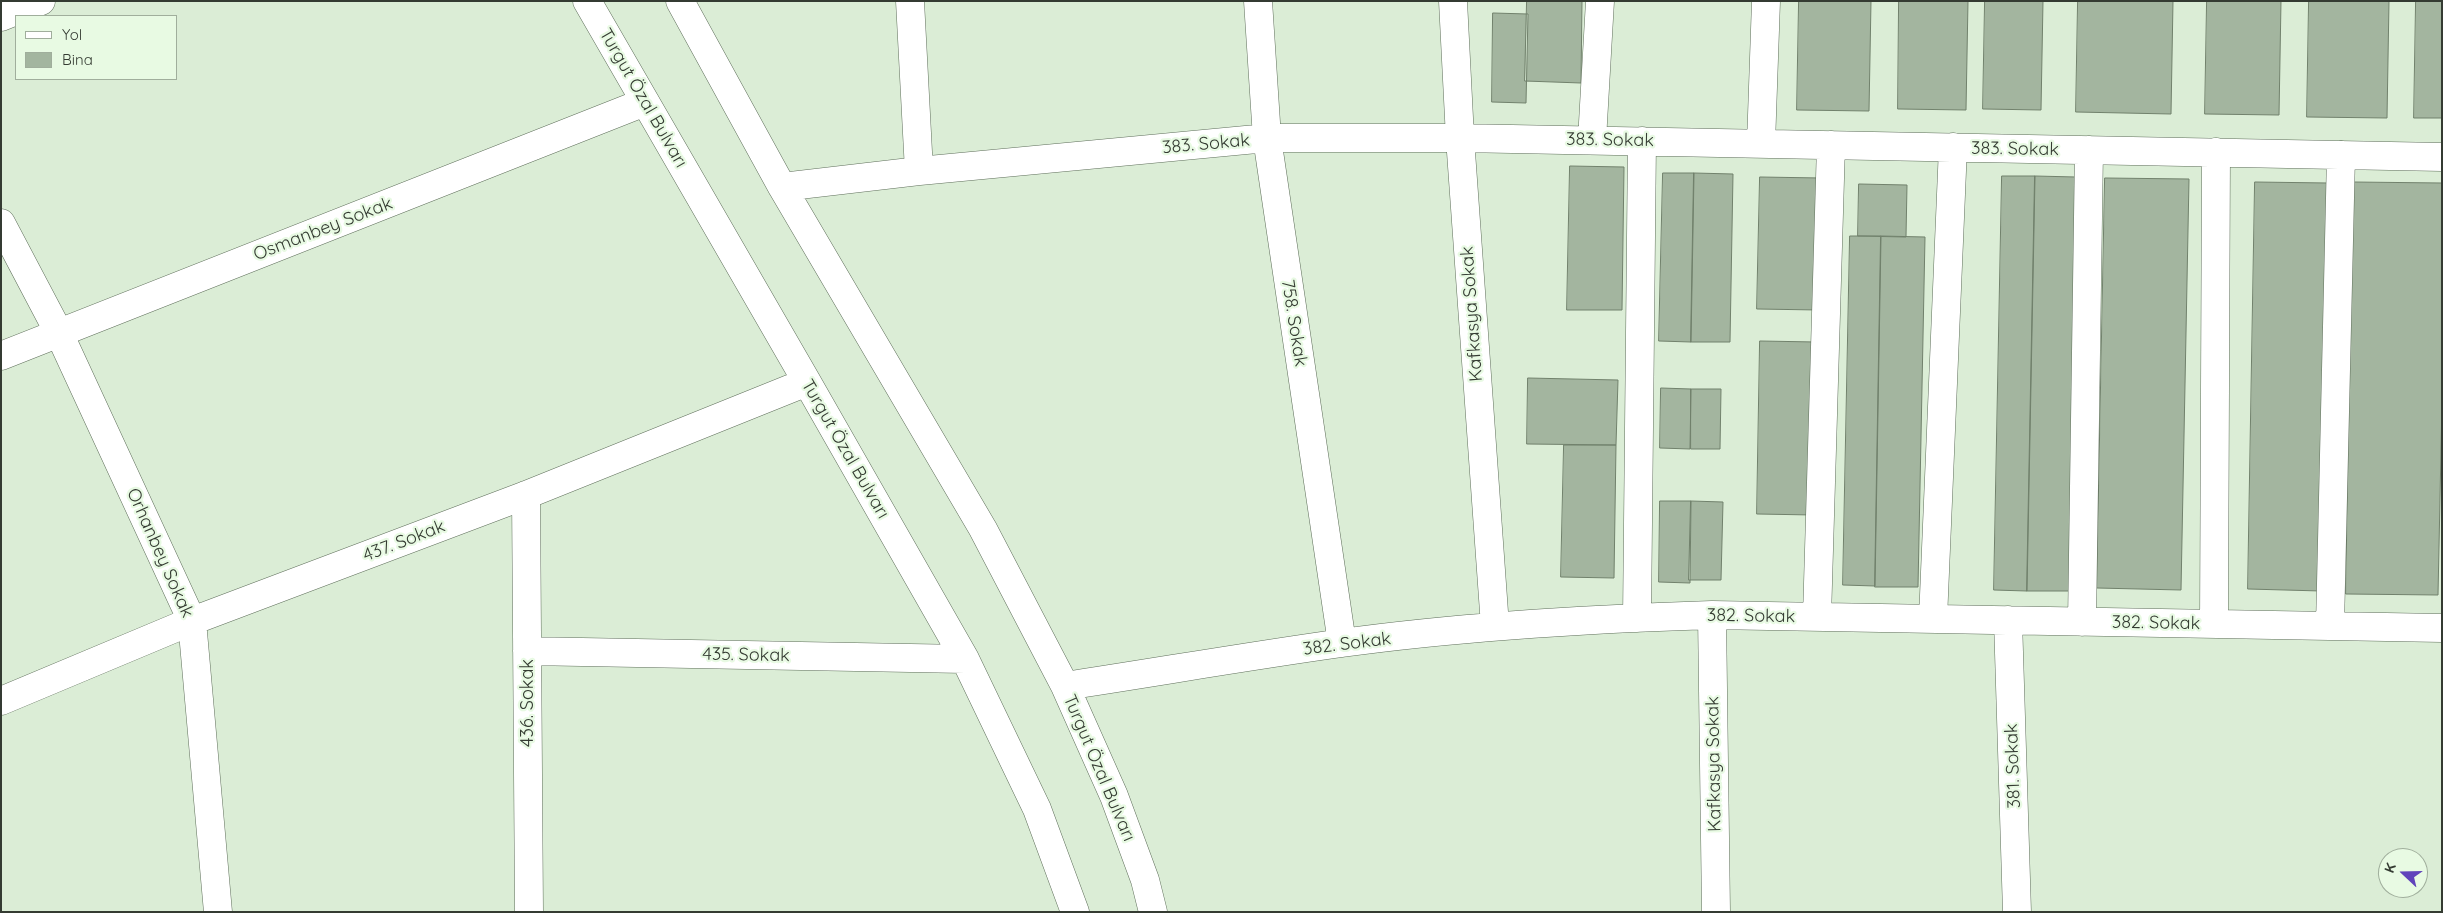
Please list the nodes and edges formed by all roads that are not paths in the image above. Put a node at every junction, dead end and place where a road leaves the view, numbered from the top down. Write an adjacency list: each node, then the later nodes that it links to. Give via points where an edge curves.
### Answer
1 (41, 1): 9 (street)
2 (587, 1): 10 (street, Turgut Özal Bulvarı)
3 (680, 1): 23 (street, Turgut Özal Bulvarı)
4 (910, 1): 22 (street)
5 (1258, 1): 11 (street, 758. Sokak)
6 (1453, 1): 12 (street, Kafkasya Sokak)
7 (1600, 1): 13 (street)
8 (1766, 1): 15 (street)
9 (1, 17)
10 (645, 102): 25 (street, Osmanbey Sokak); 27 (street, Turgut Özal Bulvarı)
11 (1267, 138): 12 (street, 383. Sokak); 22 (street, 383. Sokak); 40 (street, 758. Sokak)
12 (1460, 138): 13 (street, 383. Sokak); 37 (street, Kafkasya Sokak)
13 (1592, 140): 14 (street, 383. Sokak)
14 (1642, 141): 15 (street, 383. Sokak); 31 (street)
15 (1761, 144): 16 (street, 383. Sokak)
16 (1831, 145): 17 (street, 383. Sokak); 30 (street)
17 (1953, 148): 18 (street, 383. Sokak); 32 (street)
18 (2089, 150): 19 (street, 383. Sokak); 35 (street)
19 (2216, 152): 20 (street, 383. Sokak); 36 (street)
20 (2341, 155): 21 (street, 383. Sokak); 38 (street)
21 (2442, 157)
22 (919, 171): 23 (street, 383. Sokak)
23 (782, 187): 43 (street, Turgut Özal Bulvarı, via 983,529)
24 (1, 224): 25 (street, Orhanbey Sokak)
25 (59, 333): 26 (street, Osmanbey Sokak); 34 (street, Orhanbey Sokak)
26 (1, 356)
27 (807, 382): 28 (street, 437. Sokak); 42 (street, Turgut Özal Bulvarı)
28 (526, 495): 34 (street, 437. Sokak); 41 (street, 436. Sokak)
29 (1712, 615): 30 (street, 382. Sokak); 31 (street, 382. Sokak); 49 (street, Kafkasya Sokak)
30 (1816, 617): 32 (street, 382. Sokak)
31 (1637, 618): 37 (street, 382. Sokak)
32 (1932, 620): 33 (street, 382. Sokak)
33 (2008, 620): 35 (street, 382. Sokak); 50 (street, 381. Sokak)
34 (192, 621): 44 (street, 437. Sokak); 45 (street, Orhanbey Sokak)
35 (2082, 622): 36 (street, 382. Sokak)
36 (2214, 624): 38 (street, 382. Sokak)
37 (1495, 626): 40 (street, 382. Sokak)
38 (2330, 626): 39 (street, 382. Sokak)
39 (2442, 628)
40 (1342, 643): 43 (street, 382. Sokak)
41 (528, 650): 42 (street, 435. Sokak); 46 (street, 436. Sokak)
42 (964, 660): 47 (street, Turgut Özal Bulvarı, via 1037,809)
43 (1065, 686): 48 (street, Turgut Özal Bulvarı, via 1114,796 1145,880)
44 (1, 701)
45 (218, 912)
46 (529, 912)
47 (1075, 912)
48 (1153, 912)
49 (1716, 912)
50 (2017, 912)

